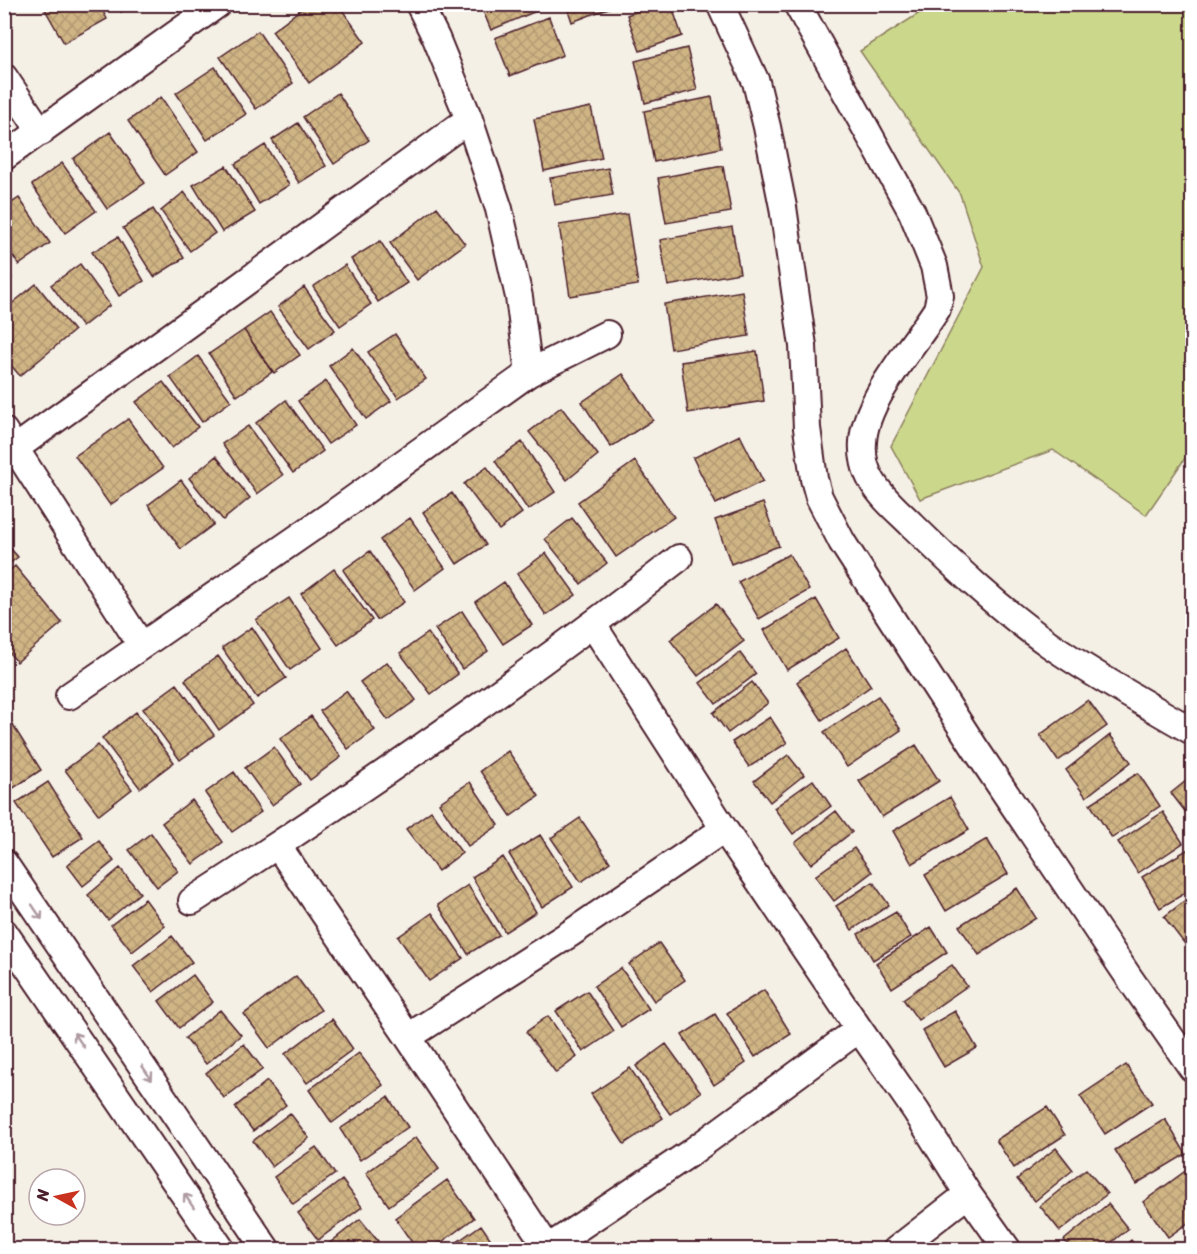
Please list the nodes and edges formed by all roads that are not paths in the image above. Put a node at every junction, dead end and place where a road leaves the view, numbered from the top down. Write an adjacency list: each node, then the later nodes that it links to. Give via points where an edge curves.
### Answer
1 (218, 4): 7 (street)
2 (419, 4): 6 (street)
3 (720, 4): 24 (street, via 756,82 767,127 800,322 807,428 819,497 842,543 949,708)
4 (797, 4): 16 (street, via 912,212 934,266 940,296 930,321 873,403 865,425 863,456 872,482 934,546 1048,644)
5 (4, 77): 7 (street)
6 (469, 119): 10 (street, via 506,238); 11 (street, via 239,288)
7 (41, 132): 8 (street)
8 (4, 157)
9 (606, 334): 10 (street)
10 (529, 373): 14 (street)
11 (10, 439): 14 (street)
12 (679, 558): 13 (street)
13 (593, 625): 17 (street); 18 (street)
14 (141, 645): 15 (street)
15 (69, 696)
16 (1192, 731)
17 (724, 829): 22 (street); 23 (street, via 571,933)
18 (278, 846): 20 (street); 23 (street)
19 (5, 866): 28 (street, one-way to 28)
20 (192, 901)
21 (4, 932): 27 (street, one-way to 21)
22 (859, 1029): 25 (street); 26 (street, via 690,1153)
23 (408, 1036): 26 (street)
24 (1192, 1068)
25 (969, 1194): 29 (street); 30 (street)
26 (549, 1249)
27 (222, 1250)
28 (267, 1250)
29 (896, 1250)
30 (1008, 1250)

